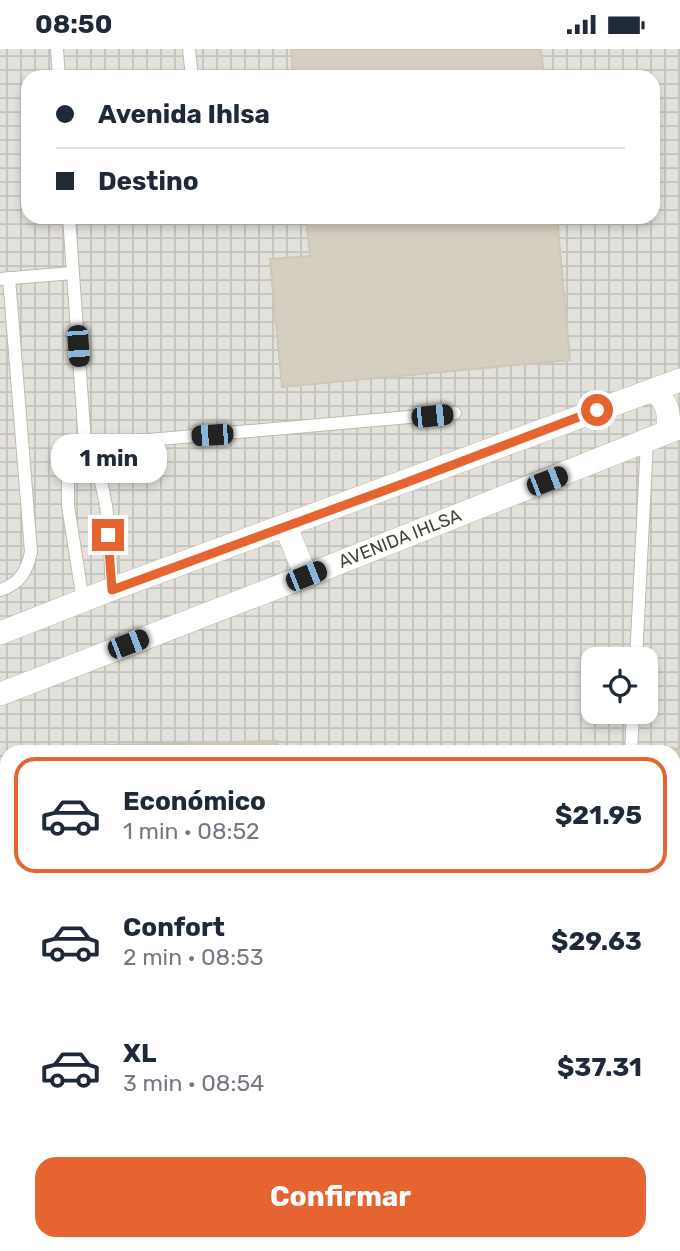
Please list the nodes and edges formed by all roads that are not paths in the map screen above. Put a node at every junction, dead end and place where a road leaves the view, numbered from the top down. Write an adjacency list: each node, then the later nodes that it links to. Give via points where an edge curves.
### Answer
1 (57, 49): 3 (lane)
2 (189, 49): 4 (lane)
3 (58, 70)
4 (191, 70)
5 (70, 224): 6 (lane)
6 (73, 273): 7 (lane); 12 (lane)
7 (4, 279): 15 (lane, via 31,552 20,579)
8 (680, 380): 9 (street)
9 (653, 390): 11 (street, via 665,400 669,413); 13 (street)
10 (455, 413): 12 (lane)
11 (665, 433): 14 (street, AVENIDA IHLSA); 19 (lane)
12 (85, 443): 16 (lane, via 96,462 107,508); 17 (lane, via 68,468 68,506)
13 (286, 527): 14 (street); 16 (street)
14 (306, 576): 20 (street, AVENIDA IHLSA)
15 (0, 590)
16 (112, 590): 17 (street)
17 (83, 601): 18 (street)
18 (0, 633)
19 (638, 647)
20 (0, 694)
21 (632, 724): 22 (lane)
22 (631, 745)

